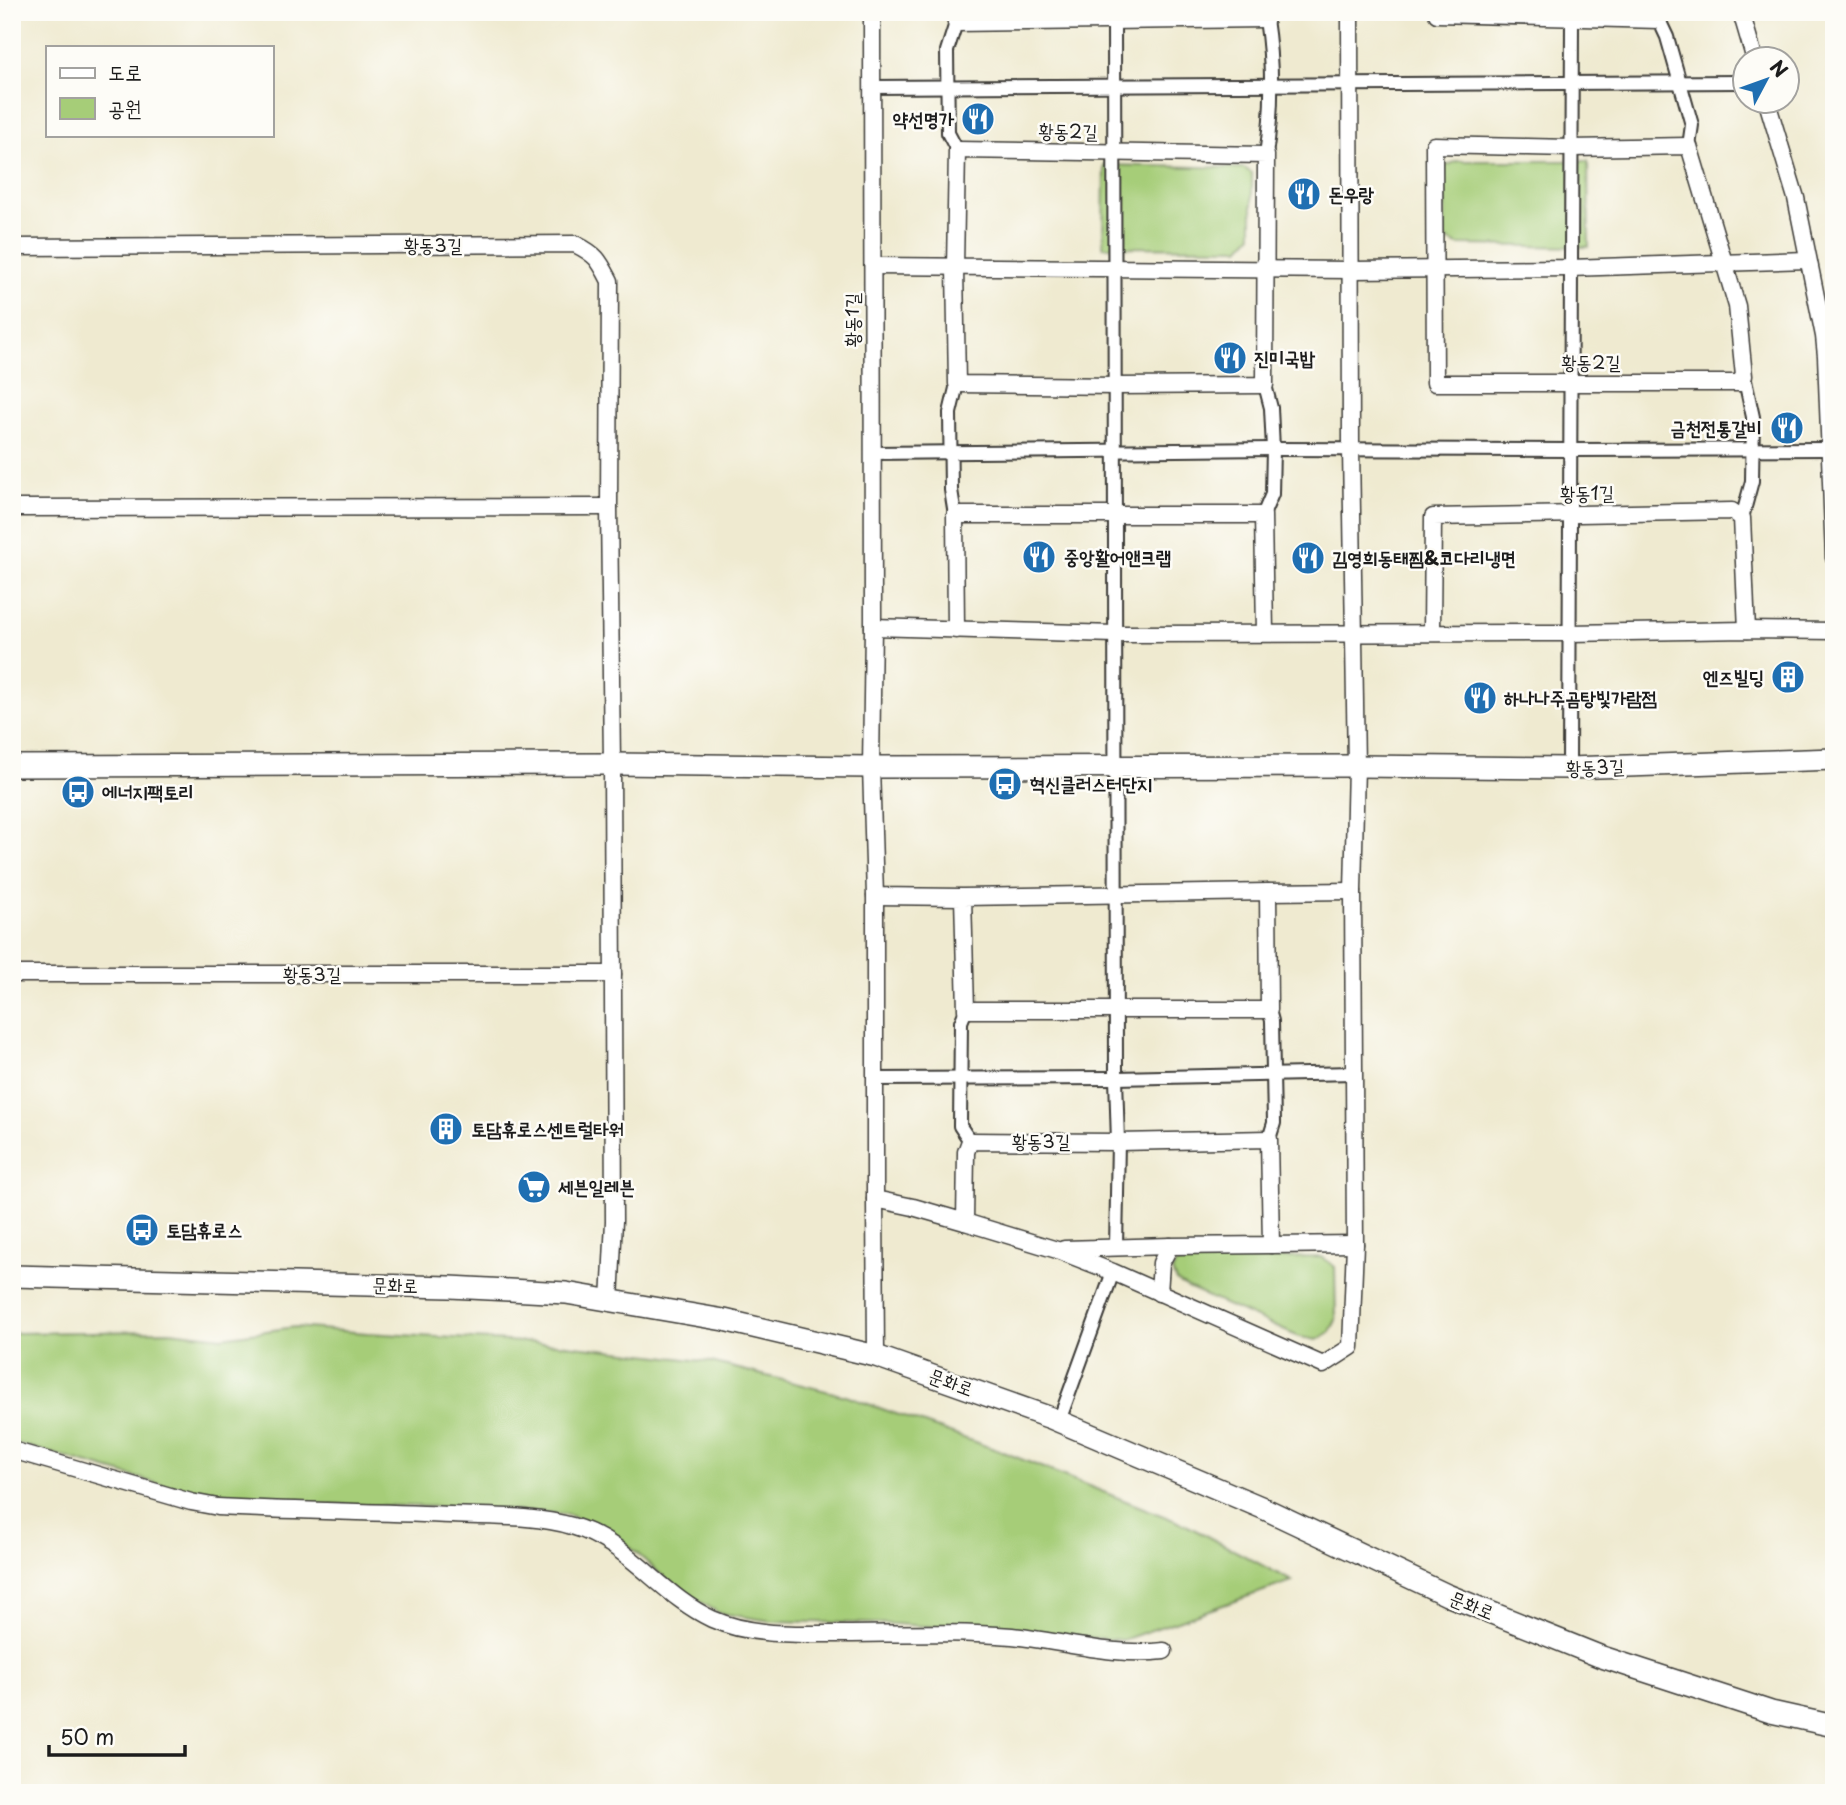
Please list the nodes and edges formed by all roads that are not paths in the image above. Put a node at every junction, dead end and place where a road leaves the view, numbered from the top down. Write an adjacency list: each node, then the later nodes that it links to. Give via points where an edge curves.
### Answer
1 (872, 12): 17 (street, 황동1길)
2 (1350, 12): 14 (street)
3 (1437, 12): 9 (street)
4 (1741, 12): 10 (street)
5 (1114, 16): 6 (street); 8 (street); 15 (street)
6 (1266, 16): 16 (street)
7 (1658, 16): 9 (street); 12 (street)
8 (955, 18): 18 (street, via 947,51)
9 (1572, 18): 13 (street)
10 (1751, 46)
11 (1730, 82): 12 (street)
12 (1680, 83): 13 (street); 20 (street, via 1692,125)
13 (1571, 84): 14 (street); 21 (street)
14 (1351, 85): 16 (street); 34 (street)
15 (1114, 86): 16 (street); 18 (street); 23 (street)
16 (1271, 86): 24 (street)
17 (872, 87): 18 (street); 28 (street, 황동1길)
18 (947, 87): 22 (street, via 948,133)
19 (1771, 116): 26 (street, via 1796,198)
20 (1689, 146): 21 (street, 황동2길); 27 (street)
21 (1571, 148): 30 (street, 황동2길, via 1434,145); 31 (street)
22 (957, 150): 23 (street, 황동2길); 29 (street)
23 (1114, 153): 24 (street, 황동2길); 32 (street)
24 (1266, 155): 33 (street)
25 (12, 247): 48 (street, 황동3길, via 575,244 591,252 610,281)
26 (1807, 260): 27 (street); 43 (street, via 1826,356)
27 (1725, 264): 31 (street); 35 (street, via 1737,306)
28 (873, 266): 29 (street); 47 (street, 황동1길)
29 (955, 268): 32 (street); 37 (street)
30 (1434, 268): 31 (street); 34 (street); 36 (street, 황동2길, via 1435,383)
31 (1570, 268): 36 (street)
32 (1115, 269): 33 (street); 39 (street)
33 (1265, 270): 34 (street); 38 (street)
34 (1352, 270): 41 (street)
35 (1744, 376): 36 (street, 황동2길, via 1739,383); 42 (street, via 1753,417)
36 (1570, 383): 45 (street)
37 (957, 384): 39 (street); 46 (street, via 950,413)
38 (1265, 385): 39 (street); 40 (street)
39 (1116, 386): 44 (street)
40 (1273, 449): 41 (street); 44 (street); 52 (street, via 1272,494)
41 (1351, 449): 45 (street); 62 (street)
42 (1752, 449): 43 (street); 45 (street); 54 (street, via 1752,481)
43 (1830, 449): 55 (street)
44 (1116, 450): 46 (street); 51 (street)
45 (1570, 450): 53 (street)
46 (950, 452): 47 (street); 50 (street)
47 (872, 453): 56 (street, 황동1길)
48 (609, 507): 49 (street); 66 (street, 황동3길)
49 (12, 508)
50 (955, 515): 51 (street); 57 (street)
51 (1115, 515): 52 (street); 64 (street)
52 (1263, 515): 61 (street)
53 (1570, 515): 54 (street, 황동1길, via 1732,511); 60 (street, 황동1길, via 1433,517); 63 (street)
54 (1742, 518): 58 (street)
55 (1834, 558)
56 (873, 627): 57 (street); 70 (street, 황동1길)
57 (956, 630): 64 (street)
58 (1747, 630): 59 (street); 63 (street)
59 (1834, 631)
60 (1432, 632): 62 (street); 63 (street)
61 (1265, 633): 62 (street); 64 (street)
62 (1355, 633): 69 (street)
63 (1569, 633): 71 (street)
64 (1115, 634): 68 (street)
65 (1834, 759): 71 (street, 황동3길)
66 (612, 764): 67 (street, 황동3길); 70 (street, 황동3길); 78 (street, 황동3길)
67 (12, 766)
68 (1115, 766): 69 (street, 황동3길); 70 (street, 황동3길); 74 (street)
69 (1356, 766): 71 (street, 황동3길); 72 (street)
70 (871, 767): 75 (street)
71 (1569, 768)
72 (1353, 891): 73 (street); 82 (street)
73 (1268, 892): 74 (street); 80 (street)
74 (1115, 895): 76 (street); 81 (street)
75 (875, 896): 76 (street); 85 (street)
76 (962, 897): 79 (street)
77 (12, 974): 78 (street, 황동3길)
78 (613, 974): 100 (street, 황동3길)
79 (966, 1010): 81 (street); 86 (street, via 961,1022)
80 (1269, 1010): 81 (street); 83 (street)
81 (1116, 1011): 84 (street)
82 (1355, 1073): 83 (street); 92 (street)
83 (1273, 1075): 84 (street); 87 (street, via 1274,1123)
84 (1116, 1078): 86 (street); 89 (street)
85 (874, 1079): 86 (street); 90 (street)
86 (961, 1079): 88 (street, via 960,1126)
87 (1269, 1139): 89 (street, 황동3길); 93 (street)
88 (970, 1141): 89 (street, 황동3길); 91 (street)
89 (1118, 1142): 95 (street)
90 (875, 1199): 91 (street); 101 (street)
91 (965, 1222): 96 (street)
92 (1355, 1244): 93 (street); 99 (street, via 1351,1347 1322,1365)
93 (1271, 1245): 94 (street)
94 (1170, 1246): 95 (street); 99 (street, via 1161,1263)
95 (1116, 1247): 96 (street)
96 (1057, 1250): 97 (street)
97 (1113, 1272): 99 (street); 102 (street)
98 (12, 1276): 100 (street, 문화로, via 450,1287 566,1293)
99 (1159, 1293)
100 (610, 1301): 101 (street, 문화로, via 724,1320)
101 (876, 1356): 102 (street, 문화로)
102 (1059, 1421): 105 (street, 문화로, via 1263,1508 1447,1595 1573,1646 1771,1712)
103 (12, 1450): 104 (street, via 218,1507 485,1516 572,1526 611,1543 685,1604 713,1620 744,1629 792,1634 1010,1636 1141,1653)
104 (1164, 1651)
105 (1834, 1726)

